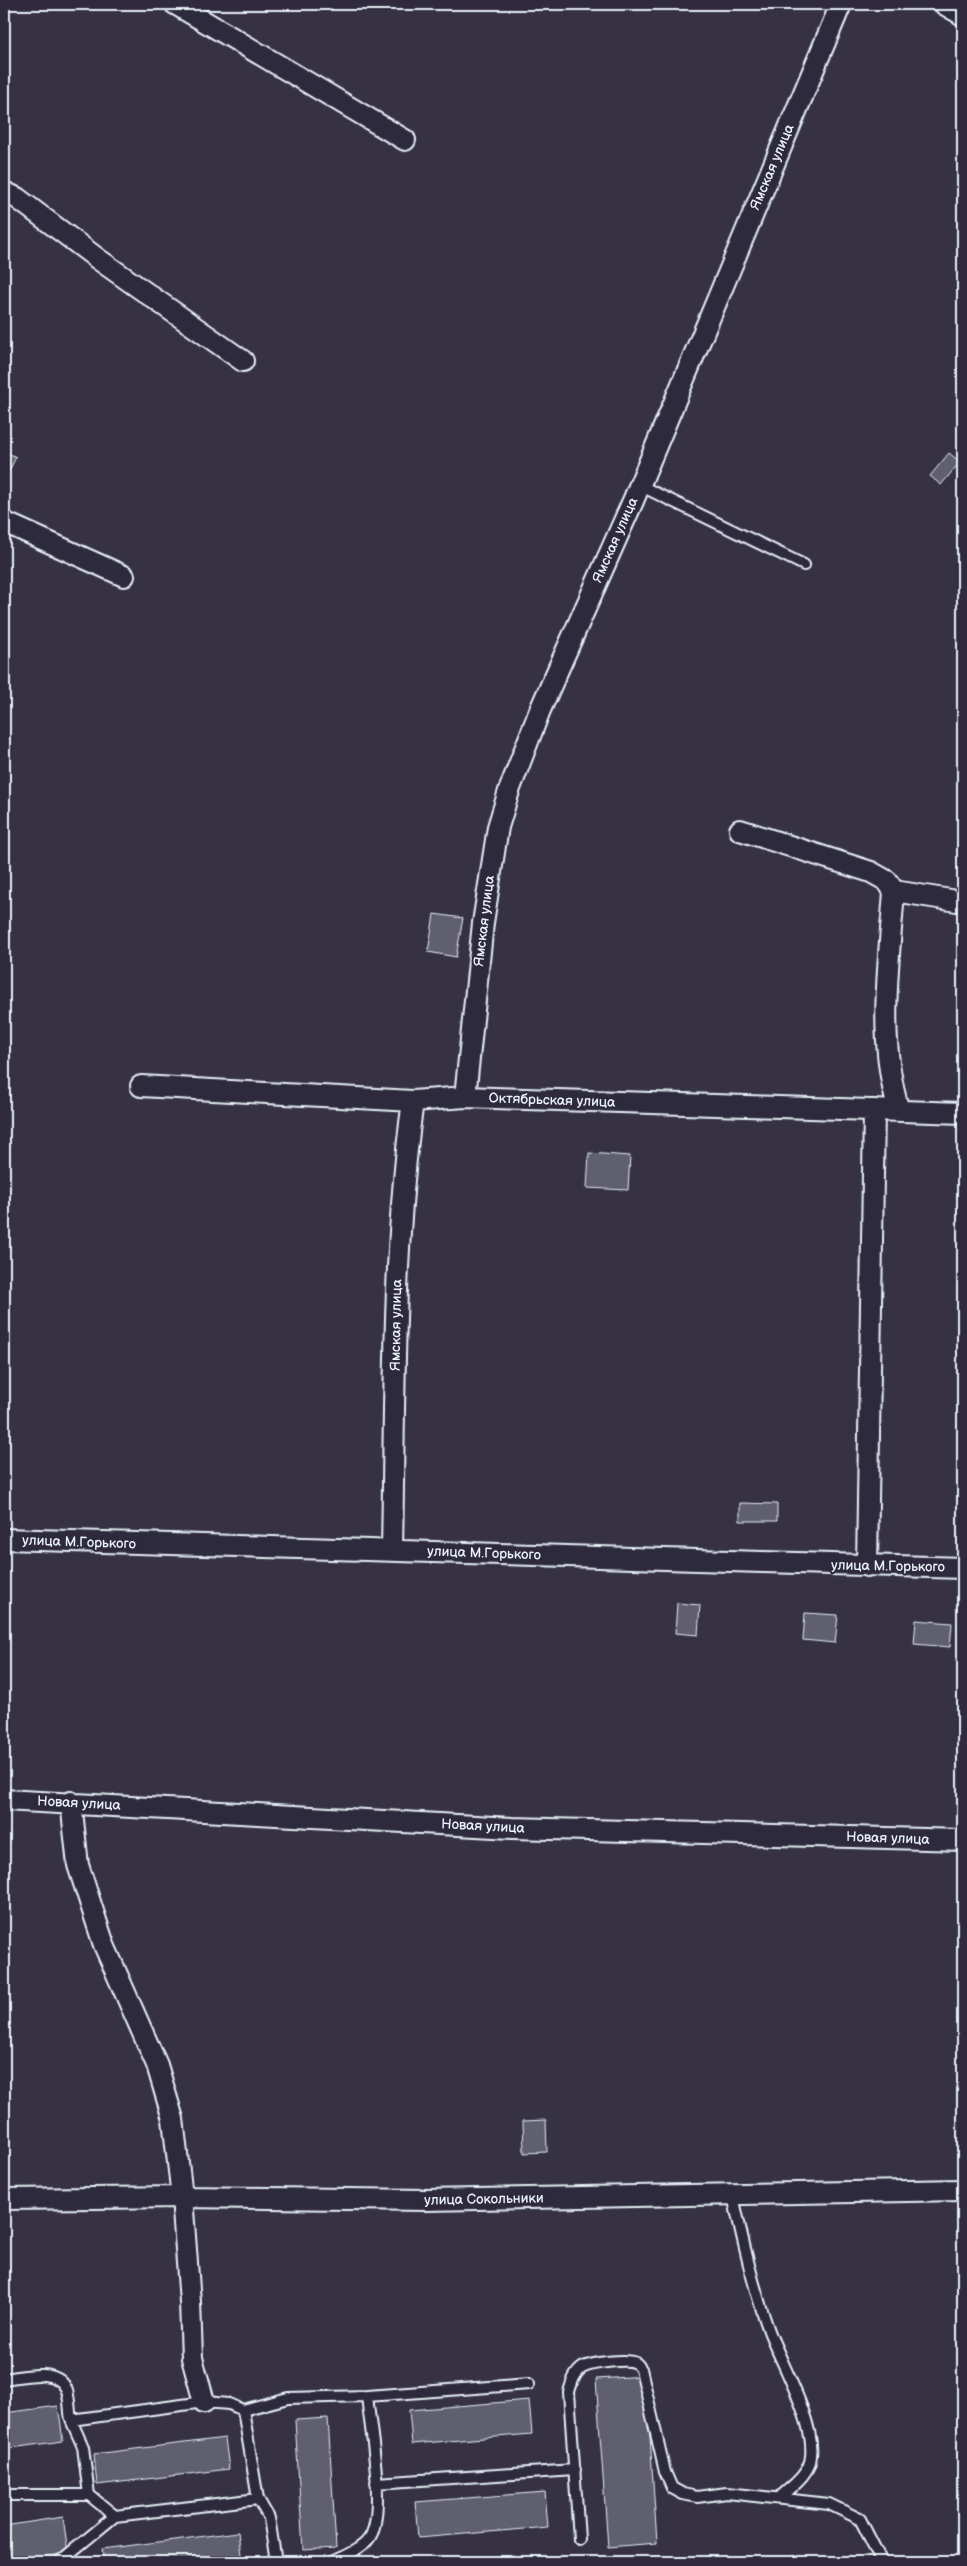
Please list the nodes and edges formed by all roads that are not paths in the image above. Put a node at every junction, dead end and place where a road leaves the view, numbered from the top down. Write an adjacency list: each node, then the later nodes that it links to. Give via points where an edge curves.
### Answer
1 (175, 4): 5 (street)
2 (841, 4): 8 (street, Ямская улица)
3 (944, 4): 4 (street)
4 (963, 15)
5 (405, 140)
6 (4, 192): 7 (street)
7 (243, 361)
8 (640, 485): 10 (lane); 16 (street, Ямская улица, via 540,710 498,827 483,923)
9 (4, 522): 11 (street)
10 (804, 565)
11 (124, 576)
12 (740, 830): 13 (street, via 871,872 888,881)
13 (894, 891): 14 (street); 19 (street, via 885,1042)
14 (963, 902)
15 (142, 1086): 17 (street, Октябрьская улица)
16 (465, 1097): 17 (street, Октябрьская улица); 18 (street, Октябрьская улица)
17 (413, 1101): 22 (street, Ямская улица, via 404,1167 396,1274)
18 (874, 1110): 19 (street, Октябрьская улица); 23 (street)
19 (898, 1111): 20 (street, Октябрьская улица)
20 (963, 1113)
21 (4, 1540): 22 (street, улица М.Горького)
22 (392, 1550): 23 (street, улица М.Горького)
23 (867, 1566): 24 (street, улица М.Горького)
24 (963, 1568)
25 (4, 1800): 26 (street, Новая улица)
26 (71, 1802): 27 (street, Новая улица, via 512,1828); 30 (street, via 78,1865 104,1945 157,2065 172,2119)
27 (963, 1840)
28 (963, 2190): 29 (street, улица Сокольники)
29 (733, 2196): 30 (street, улица Сокольники, via 426,2200); 42 (lane, via 751,2276 812,2443 811,2459 805,2474)
30 (182, 2197): 31 (street, улица Сокольники); 35 (street, via 192,2358)
31 (4, 2198)
32 (4, 2379): 37 (lane, via 44,2375 57,2379 66,2388)
33 (529, 2384): 34 (lane)
34 (367, 2396): 36 (lane, via 288,2398); 39 (lane)
35 (204, 2402): 36 (lane, via 229,2404); 37 (lane)
36 (243, 2410): 43 (lane)
37 (71, 2420): 41 (lane, via 83,2447)
38 (575, 2470): 39 (lane); 42 (lane, via 569,2392 574,2376 583,2367 597,2363 636,2363 641,2369 665,2472 672,2488 696,2497 726,2493); 45 (lane)
39 (376, 2483): 48 (lane, via 376,2522 370,2538)
40 (4, 2495): 41 (lane)
41 (90, 2495): 44 (lane)
42 (780, 2497): 49 (lane, via 829,2504 860,2520)
43 (258, 2499): 44 (lane); 47 (lane, via 269,2518)
44 (115, 2516): 46 (lane)
45 (579, 2539)
46 (59, 2562)
47 (276, 2562)
48 (332, 2562)
49 (882, 2562)

